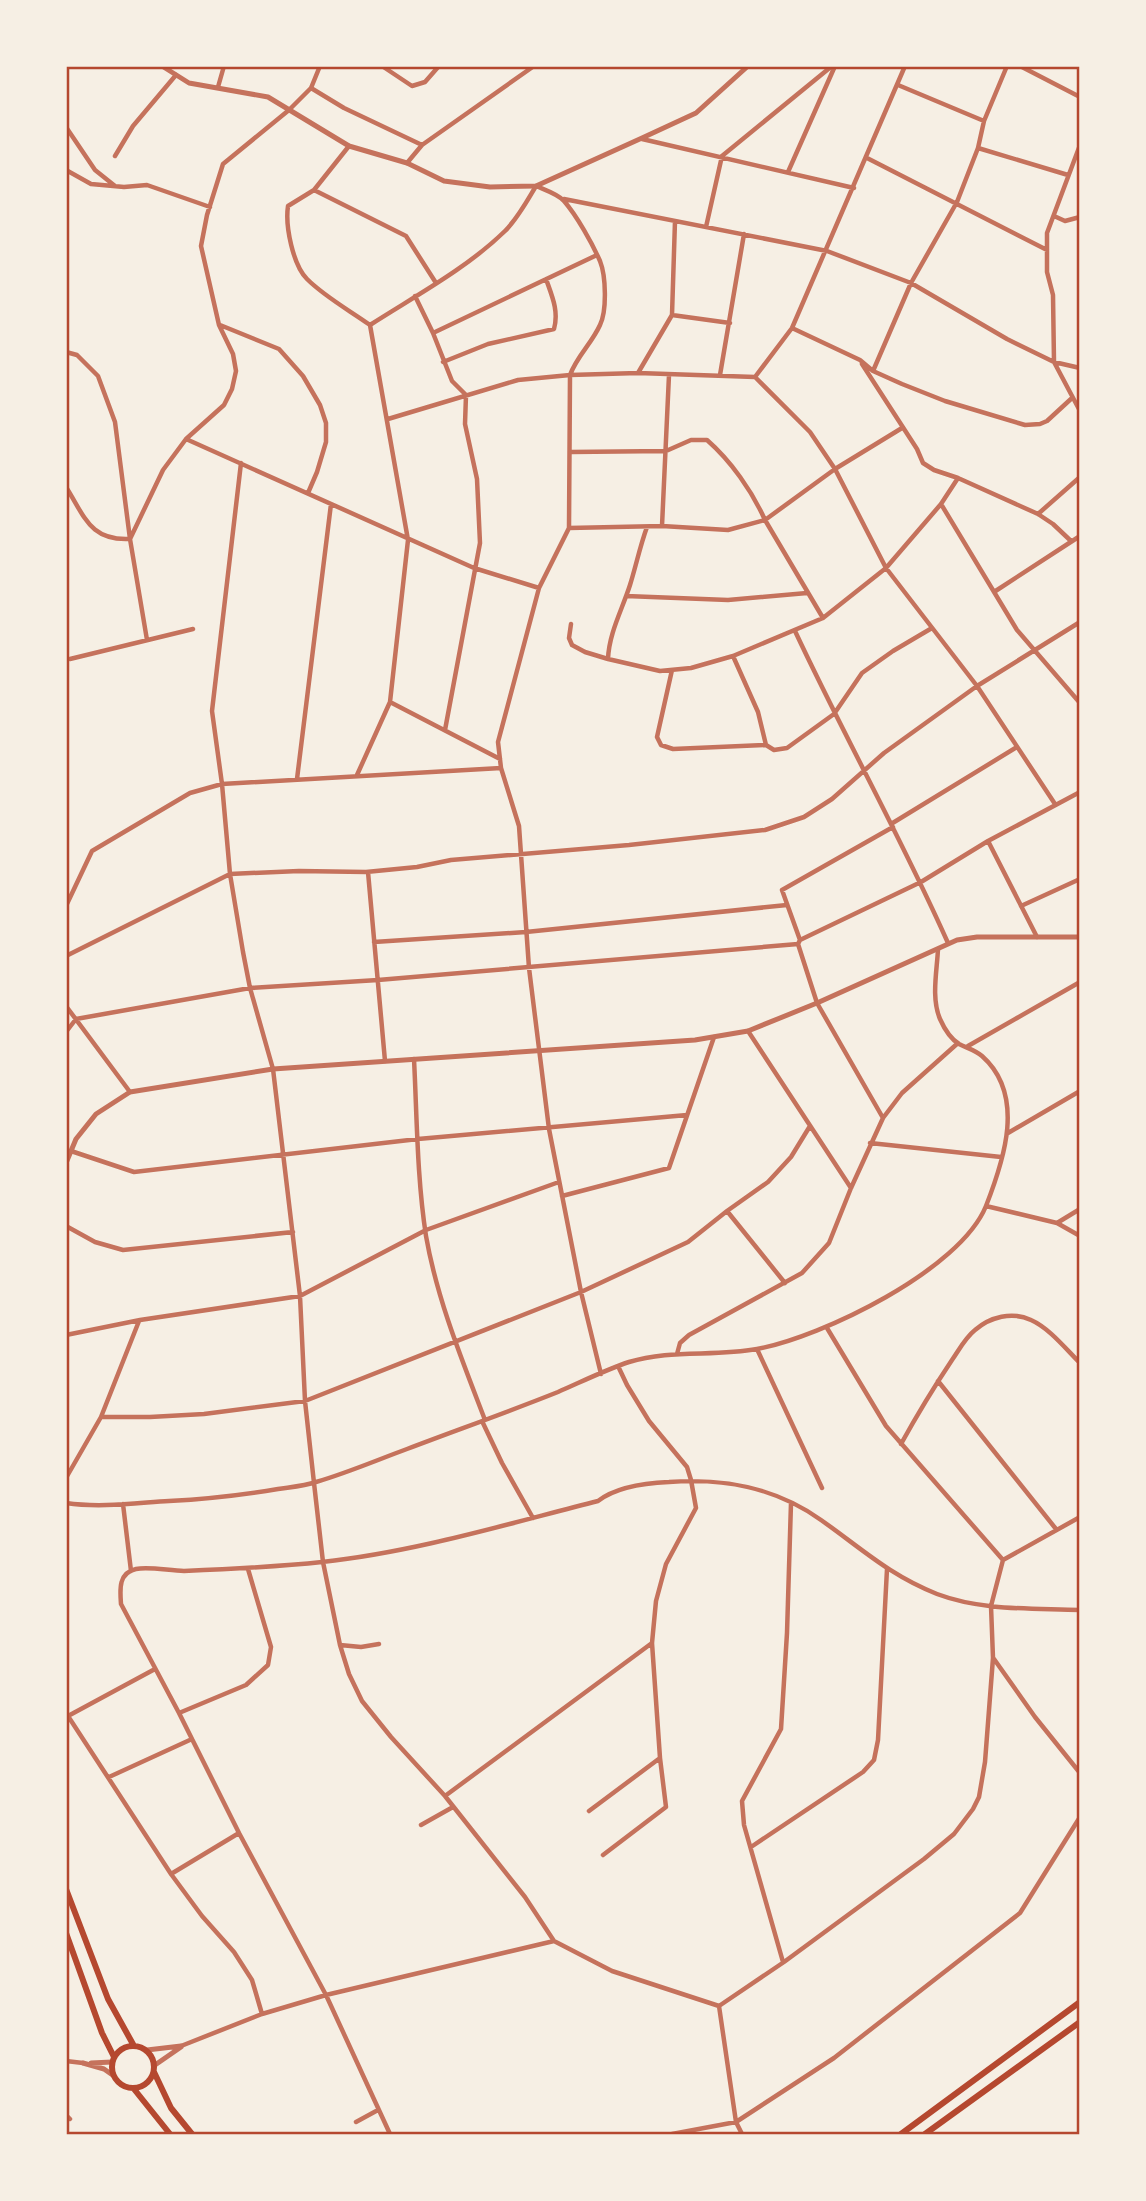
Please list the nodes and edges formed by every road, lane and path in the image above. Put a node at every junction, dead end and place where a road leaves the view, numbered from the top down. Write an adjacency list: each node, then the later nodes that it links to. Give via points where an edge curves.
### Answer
1 (162, 66): 13 (street)
2 (225, 66): 15 (street)
3 (312, 66): 12 (street)
4 (382, 66): 5 (street, via 412,86 425,82)
5 (439, 66)
6 (534, 66): 22 (street)
7 (748, 66): 21 (street, via 696,113)
8 (833, 66): 27 (street); 31 (street)
9 (905, 66): 14 (street)
10 (1007, 66): 19 (street)
11 (1020, 66): 17 (street)
12 (319, 69): 16 (street)
13 (176, 75): 15 (street, via 189,83); 26 (street, via 133,126)
14 (898, 85): 19 (street); 28 (street)
15 (218, 87): 18 (street, via 268,97)
16 (311, 88): 18 (street); 22 (street)
17 (1080, 97)
18 (289, 110): 24 (street); 39 (street, via 223,164)
19 (984, 121): 25 (street)
20 (66, 127): 34 (street, via 95,170)
21 (642, 138): 27 (street); 33 (street)
22 (422, 145): 29 (street)
23 (1080, 145): 32 (street)
24 (349, 146): 29 (street); 36 (street)
25 (978, 148): 32 (street); 38 (street)
26 (115, 156)
27 (722, 156): 31 (street); 43 (street)
28 (867, 158): 35 (street); 38 (street)
29 (407, 163): 33 (street, via 444,181)
30 (66, 170): 34 (street, via 91,184)
31 (788, 172): 35 (street)
32 (1068, 175): 40 (street)
33 (536, 186): 37 (street); 49 (street, via 507,229)
34 (116, 187): 39 (street, via 147,185)
35 (854, 188): 46 (street)
36 (314, 190): 49 (street, via 405,236); 55 (street, via 288,206 288,233 295,254 305,277)
37 (563, 199): 42 (street); 47 (street)
38 (957, 202): 45 (street); 50 (street)
39 (209, 207): 54 (street, via 201,246)
40 (1054, 216): 41 (street, via 1065,221); 45 (street)
41 (1080, 217)
42 (675, 221): 43 (street); 52 (street)
43 (706, 227): 44 (street)
44 (744, 234): 46 (street); 53 (street)
45 (1047, 250): 61 (street)
46 (827, 251): 50 (street); 56 (street)
47 (597, 255): 48 (street); 65 (street, via 605,300 601,323)
48 (546, 279): 57 (street); 60 (street, via 556,310 554,329 488,344)
49 (436, 283): 51 (street)
50 (911, 283): 61 (street); 63 (street)
51 (415, 296): 55 (street); 57 (street)
52 (672, 315): 53 (street); 64 (street)
53 (730, 323): 67 (street)
54 (219, 324): 74 (street, via 233,354 232,389 224,405); 82 (street, via 279,349 320,405 326,442)
55 (370, 325): 72 (street)
56 (792, 328): 59 (street); 68 (street)
57 (433, 332): 60 (street)
58 (66, 352): 91 (street, via 77,355 98,376 116,422)
59 (860, 360): 63 (street); 73 (street)
60 (443, 362): 69 (street)
61 (1054, 362): 62 (street); 70 (street)
62 (1080, 368)
63 (873, 370): 70 (street, via 945,401 1025,425 1047,421)
64 (638, 373): 65 (street); 66 (street)
65 (570, 375): 69 (street, via 518,380); 76 (street)
66 (669, 375): 67 (street); 75 (street)
67 (720, 375): 68 (street)
68 (755, 377): 78 (street, via 810,432)
69 (466, 395): 72 (street); 94 (street, via 465,424 477,479 480,543)
70 (1072, 398): 71 (street)
71 (1080, 411)
72 (388, 419): 92 (street)
73 (902, 428): 78 (street); 80 (street, via 923,463)
74 (186, 439): 77 (street); 91 (street, via 163,470)
75 (666, 451): 76 (street); 86 (street, via 691,440 707,440 727,460); 87 (street)
76 (571, 452): 89 (street)
77 (241, 463): 82 (street); 124 (street, via 212,711)
78 (835, 469): 86 (street); 95 (street)
79 (1080, 477): 85 (street)
80 (958, 478): 84 (street); 85 (street)
81 (66, 488): 91 (street, via 90,526 102,536)
82 (308, 492): 83 (street)
83 (331, 504): 92 (street); 123 (street)
84 (941, 504): 95 (street); 97 (street)
85 (1038, 513): 93 (street)
86 (765, 520): 87 (street, via 728,530); 98 (street)
87 (662, 526): 88 (street)
88 (647, 527): 89 (street); 99 (street)
89 (569, 528): 96 (street)
90 (1080, 536): 93 (street)
91 (130, 539): 106 (street)
92 (408, 540): 94 (street); 113 (street)
93 (1071, 541): 97 (street)
94 (474, 568): 96 (street); 116 (street)
95 (886, 568): 100 (street); 103 (street)
96 (539, 588): 119 (street, via 498,742)
97 (994, 592): 107 (street)
98 (807, 593): 99 (street, via 728,600); 100 (street)
99 (626, 596): 110 (street)
100 (822, 618): 105 (street)
101 (1080, 622): 107 (street)
102 (571, 624): 110 (street, via 572,645)
103 (932, 628): 112 (street); 115 (street, via 862,673)
104 (193, 629): 106 (street)
105 (795, 631): 108 (street); 115 (street)
106 (147, 640): 109 (street)
107 (1034, 651): 112 (street); 114 (street)
108 (733, 656): 111 (street); 117 (street, via 758,712)
109 (70, 659)
110 (608, 659): 111 (street)
111 (673, 670): 117 (street, via 657,737 661,745)
112 (977, 686): 118 (street); 121 (street)
113 (390, 702): 116 (street); 122 (street)
114 (1080, 703)
115 (834, 714): 117 (street, via 787,748 774,750); 121 (street)
116 (445, 730): 119 (street)
117 (766, 745)
118 (1017, 747): 126 (street); 127 (street)
119 (500, 759): 120 (street)
120 (501, 768): 122 (street); 129 (street, via 519,826)
121 (865, 769): 127 (street); 129 (street, via 804,817 765,830)
122 (357, 775): 123 (street)
123 (297, 779): 124 (street)
124 (222, 784): 131 (street); 135 (street, via 190,793 92,852)
125 (1080, 792): 126 (street)
126 (1055, 804): 128 (street)
127 (892, 825): 133 (street); 134 (street, via 782,890)
128 (988, 841): 133 (street); 136 (street)
129 (521, 854): 130 (street); 137 (street)
130 (368, 872): 131 (street); 140 (street)
131 (230, 874): 144 (street); 148 (street)
132 (1080, 879): 136 (street)
133 (921, 882): 141 (street); 142 (street)
134 (787, 905): 137 (street); 141 (street)
135 (66, 906)
136 (1021, 906): 138 (street)
137 (526, 932): 140 (street); 145 (street)
138 (1037, 937): 139 (street); 142 (street, via 976,937)
139 (1080, 937)
140 (374, 942): 146 (street)
141 (799, 942): 145 (street); 149 (street)
142 (948, 943): 143 (street)
143 (938, 948): 149 (street); 155 (street, via 937,1011)
144 (66, 956)
145 (529, 968): 146 (street); 157 (street)
146 (378, 980): 148 (street); 159 (street)
147 (1080, 982): 156 (street)
148 (250, 988): 151 (street); 160 (street)
149 (817, 1003): 152 (street); 164 (street)
150 (66, 1006): 151 (street)
151 (76, 1019): 153 (street); 162 (street)
152 (748, 1031): 154 (street); 165 (street)
153 (66, 1032)
154 (713, 1037): 157 (street); 163 (street)
155 (958, 1044): 156 (street); 164 (street, via 902,1093)
156 (968, 1046): 167 (street, via 986,1060 1001,1084 1008,1105)
157 (539, 1051): 158 (street); 166 (street)
158 (414, 1059): 159 (street); 168 (street)
159 (385, 1061): 160 (street)
160 (273, 1069): 162 (street); 171 (street)
161 (1080, 1091): 167 (street)
162 (130, 1092): 170 (street, via 96,1114)
163 (687, 1115): 166 (street); 176 (street, via 669,1168)
164 (883, 1118): 169 (street)
165 (810, 1126): 175 (street); 179 (street, via 768,1182)
166 (549, 1129): 168 (street); 174 (street)
167 (1007, 1134): 172 (street)
168 (418, 1139): 171 (street); 182 (street)
169 (870, 1143): 172 (street); 175 (street)
170 (71, 1151): 171 (street, via 134,1172); 173 (street)
171 (282, 1154): 183 (street)
172 (1001, 1157): 177 (street)
173 (66, 1163)
174 (559, 1182): 176 (street); 182 (street)
175 (850, 1188): 185 (street, via 829,1243 802,1273)
176 (562, 1196): 186 (street)
177 (986, 1206): 180 (street); 189 (street, via 972,1231 949,1254 879,1301)
178 (1080, 1209): 180 (street)
179 (727, 1211): 185 (street); 186 (street, via 680,1247)
180 (1057, 1223): 184 (street)
181 (66, 1226): 183 (street, via 123,1250)
182 (426, 1230): 187 (street); 191 (street)
183 (293, 1232): 187 (street)
184 (1080, 1236)
185 (785, 1283): 193 (street, via 689,1335)
186 (581, 1292): 191 (street); 196 (street)
187 (300, 1296): 188 (street); 198 (street)
188 (140, 1320): 190 (street); 199 (street)
189 (827, 1328): 192 (street); 201 (street)
190 (66, 1335)
191 (456, 1342): 198 (street); 200 (street)
192 (757, 1349): 193 (street); 205 (street)
193 (677, 1354): 195 (street)
194 (1080, 1363): 197 (street, via 1034,1321 1008,1315 972,1332)
195 (618, 1366): 196 (street); 203 (street, via 649,1421 687,1467)
196 (601, 1374): 200 (street)
197 (938, 1381): 201 (street); 211 (street)
198 (305, 1401): 199 (street, via 204,1414); 204 (street)
199 (101, 1417): 202 (street)
200 (484, 1420): 204 (street); 210 (street)
201 (900, 1444): 212 (street)
202 (66, 1479)
203 (691, 1480): 207 (street, via 737,1483); 210 (street, via 608,1493 598,1501); 219 (street, via 696,1508 666,1564)
204 (314, 1483): 208 (street, via 226,1498); 213 (street)
205 (822, 1488)
206 (66, 1503): 208 (street)
207 (791, 1503): 215 (street); 236 (street, via 783,1716 776,1741 742,1801)
208 (123, 1504): 216 (street)
209 (1080, 1517): 211 (street)
210 (533, 1518): 213 (street, via 388,1552)
211 (1056, 1529): 212 (street)
212 (1003, 1560): 217 (street)
213 (323, 1562): 214 (street); 221 (street)
214 (248, 1569): 216 (street); 224 (street, via 271,1647 268,1665 246,1685)
215 (887, 1569): 217 (street, via 941,1595); 236 (street, via 874,1760 847,1785)
216 (131, 1572): 223 (street, via 119,1585 121,1604)
217 (991, 1606): 218 (street); 222 (street)
218 (1080, 1610)
219 (652, 1643): 227 (street); 230 (street)
220 (379, 1644): 221 (street)
221 (340, 1645): 230 (street, via 362,1701)
222 (993, 1658): 228 (street); 242 (street, via 981,1786 965,1822 924,1859)
223 (155, 1669): 224 (street); 225 (street)
224 (179, 1713): 226 (street)
225 (67, 1715): 229 (street)
226 (192, 1739): 229 (street); 235 (street)
227 (660, 1758): 232 (street); 237 (street, via 666,1807)
228 (1080, 1773)
229 (109, 1777): 238 (street)
230 (445, 1796): 231 (street)
231 (453, 1807): 234 (street); 241 (street)
232 (589, 1811)
233 (1080, 1817): 261 (street, via 1020,1913 834,2057)
234 (421, 1825)
235 (239, 1833): 238 (street); 243 (street)
236 (751, 1847): 242 (street)
237 (603, 1855)
238 (171, 1874): 246 (street, via 234,1952 251,1980)
239 (66, 1889): 250 (main road, via 108,1999)
240 (66, 1933): 253 (main road)
241 (554, 1941): 243 (street); 245 (street, via 611,1971)
242 (784, 1962): 245 (street)
243 (326, 1995): 246 (street); 259 (street)
244 (1080, 2002): 247 (main road)
245 (719, 2006): 261 (street)
246 (262, 2014): 251 (street)
247 (1060, 2018): 249 (main road); 267 (main road)
248 (1080, 2022): 249 (main road)
249 (1072, 2028): 268 (main road)
250 (134, 2046): 252 (main road); 253 (main road)
251 (181, 2046): 252 (street); 256 (street)
252 (147, 2050): 256 (main road)
253 (113, 2059): 255 (street); 257 (main road)
254 (66, 2061): 255 (street)
255 (83, 2063): 257 (street)
256 (155, 2069): 258 (main road, via 147,2084); 263 (main road, via 171,2108)
257 (114, 2076): 258 (main road, via 121,2085)
258 (134, 2089): 262 (main road)
259 (378, 2110): 260 (street); 264 (street)
260 (356, 2122)
261 (736, 2122): 265 (street); 266 (street)
262 (170, 2134)
263 (191, 2134)
264 (390, 2134)
265 (672, 2134)
266 (742, 2134)
267 (901, 2134)
268 (925, 2134)

